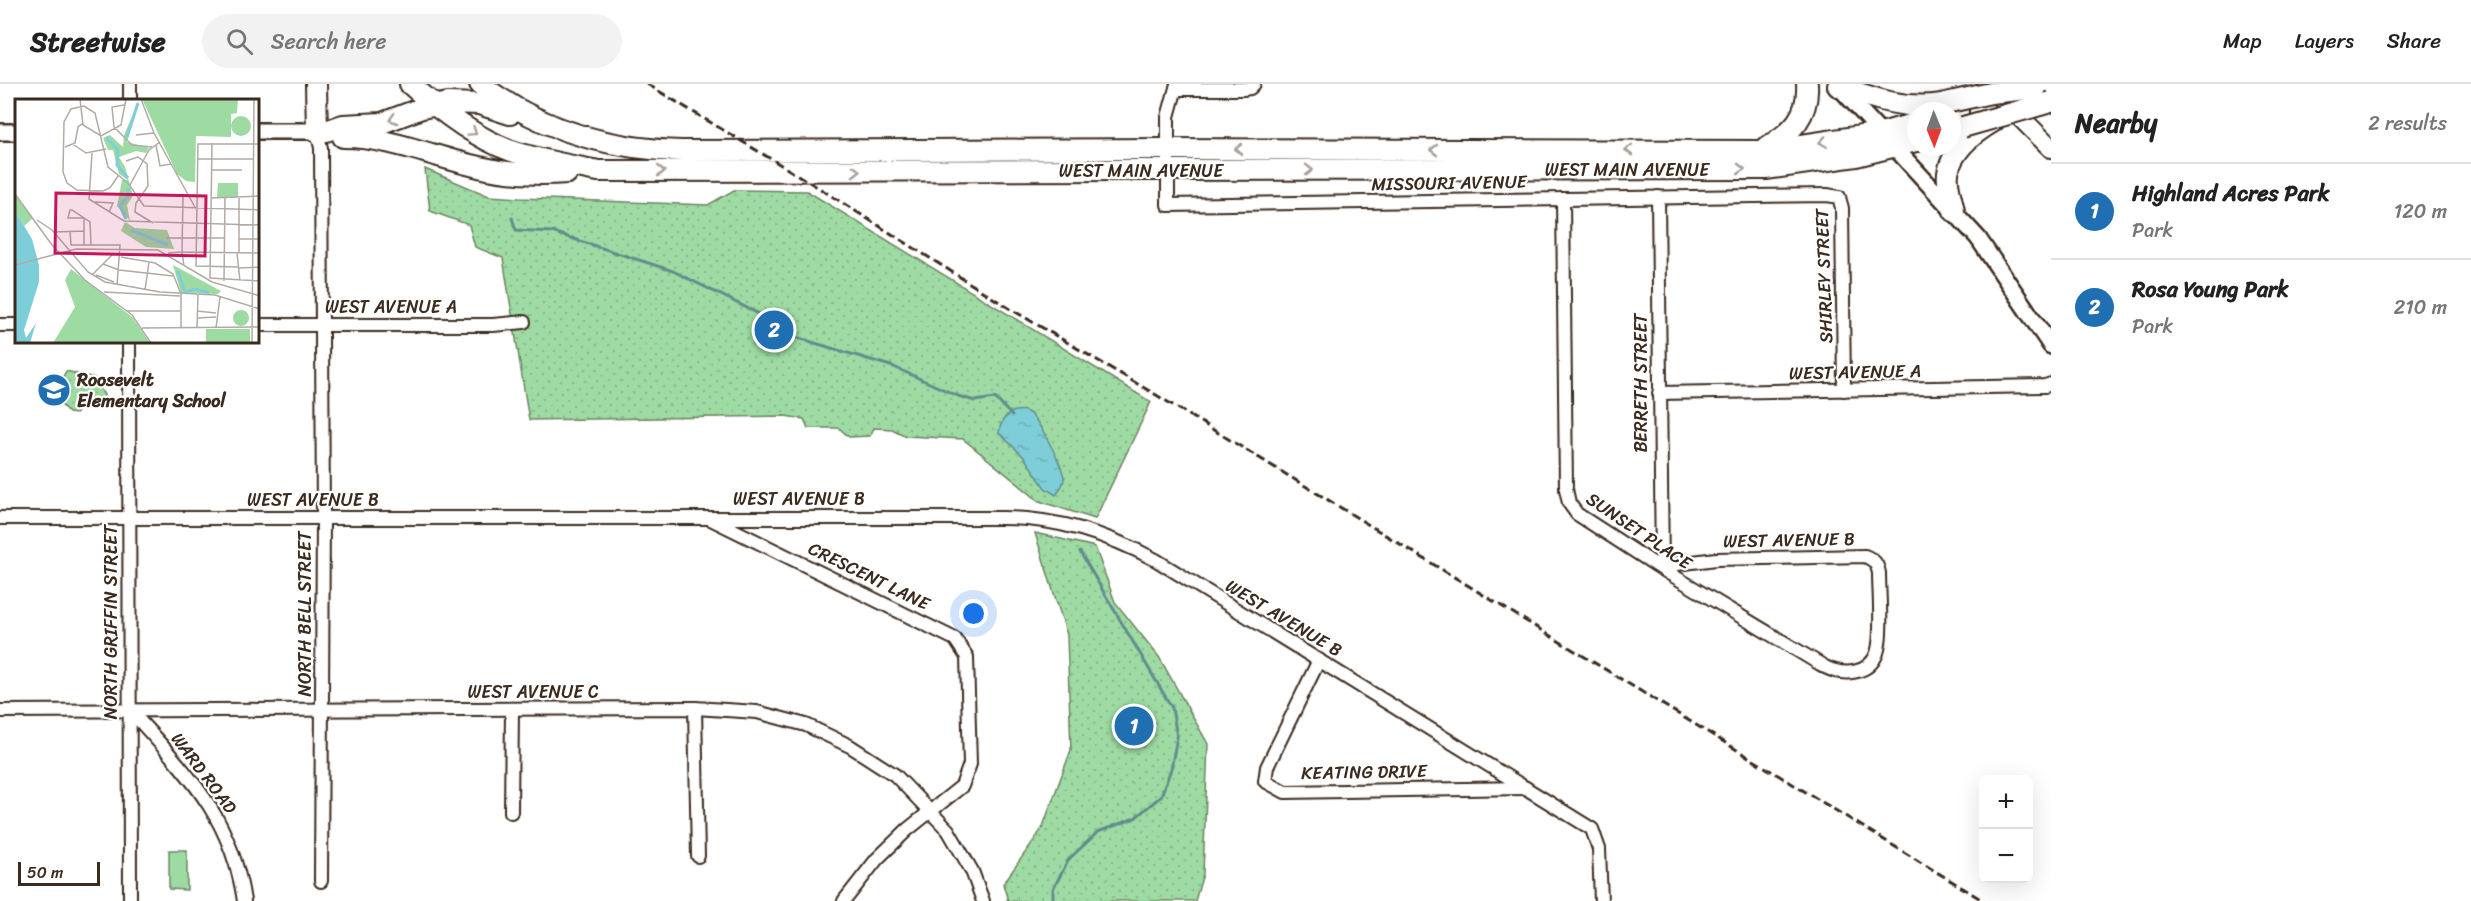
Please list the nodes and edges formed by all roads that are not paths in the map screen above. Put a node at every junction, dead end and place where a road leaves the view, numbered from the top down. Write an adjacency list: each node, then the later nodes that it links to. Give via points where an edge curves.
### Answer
1 (316, 84): 17 (main road)
2 (410, 84): 11 (main road, WEST MAIN AVENUE)
3 (480, 84): 20 (main road, WEST MAIN AVENUE, via 548,124)
4 (1254, 84): 8 (street, via 1243,89)
5 (1807, 84): 24 (main road, via 1806,106 1796,126)
6 (1986, 84): 22 (main road)
7 (1837, 85): 12 (main road); 18 (street)
8 (1176, 86): 23 (street, via 1168,117)
9 (2042, 86): 13 (main road, bridge, via 1991,93)
10 (2051, 102): 14 (main road, bridge, via 2002,116)
11 (435, 105): 17 (main road, one-way to 17, via 382,123 343,125); 20 (main road, via 487,105 577,143); 26 (main road, WEST MAIN AVENUE, one-way to 26, via 483,138 507,149)
12 (1907, 106)
13 (1961, 117)
14 (1961, 121)
15 (1907, 126): 18 (main road, WEST MAIN AVENUE)
16 (260, 131): 17 (street)
17 (322, 131): 26 (main road, via 391,142 500,171); 34 (street, NORTH BELL STREET)
18 (1881, 133): 21 (street); 24 (main road, WEST MAIN AVENUE, one-way to 24)
19 (1907, 144): 21 (main road, WEST MAIN AVENUE)
20 (629, 147): 23 (main road, WEST MAIN AVENUE, via 682,151)
21 (1894, 148): 27 (main road, WEST MAIN AVENUE, one-way to 21, via 1766,169); 31 (street)
22 (2051, 148)
23 (1166, 149): 24 (main road, WEST MAIN AVENUE, one-way to 23); 27 (street)
24 (1761, 151)
25 (1950, 156): 31 (main road, via 1948,172)
26 (598, 171): 27 (main road, WEST MAIN AVENUE, one-way to 27)
27 (1167, 171): 30 (street, MISSOURI AVENUE, via 1168,205)
28 (1658, 197): 29 (street, MISSOURI AVENUE); 30 (street, MISSOURI AVENUE); 39 (street, BERRETH STREET)
29 (1839, 197): 38 (street, SHIRLEY STREET)
30 (1563, 199): 44 (street, SUNSET PLACE, via 1567,496 1577,514)
31 (1954, 211): 36 (street, via 1997,264)
32 (524, 321): 34 (street, WEST AVENUE A, via 493,325)
33 (260, 325): 34 (street, WEST AVENUE A)
34 (321, 325): 42 (street, NORTH BELL STREET)
35 (129, 344): 41 (street, NORTH GRIFFIN STREET)
36 (2051, 346)
37 (2051, 384): 38 (street, WEST AVENUE A)
38 (1844, 390): 39 (street, WEST AVENUE A)
39 (1659, 393): 44 (street, BERRETH STREET)
40 (708, 517): 42 (street, WEST AVENUE B); 46 (street, WEST AVENUE B, via 1020,518 1073,526 1141,552); 54 (street, CRESCENT LANE, via 955,639 967,657 970,764 962,786)
41 (129, 518): 42 (street, WEST AVENUE B); 43 (street, WEST AVENUE B); 48 (street, NORTH GRIFFIN STREET)
42 (323, 518): 51 (street, NORTH BELL STREET)
43 (0, 519)
44 (1662, 569): 45 (street, SUNSET PLACE, via 1832,671 1848,674 1869,664 1878,651); 45 (street, WEST AVENUE B, via 1716,559 1865,556 1878,566)
45 (1879, 638)
46 (1319, 660): 52 (street, WEST AVENUE B); 52 (street, KEATING DRIVE, via 1265,781 1285,792)
47 (695, 708): 49 (street, WEST AVENUE C); 54 (street, WEST AVENUE C, via 757,712 806,725 850,746 895,775); 55 (street)
48 (130, 710): 50 (street, WEST AVENUE C); 51 (street, WEST AVENUE C); 57 (street, NORTH GRIFFIN STREET); 58 (street, WARD ROAD, via 212,808 233,850)
49 (512, 710): 51 (street, WEST AVENUE C); 53 (street)
50 (0, 711)
51 (322, 711): 56 (street, NORTH BELL STREET)
52 (1527, 788): 61 (street, WEST AVENUE B, via 1592,829 1599,849)
53 (511, 812)
54 (929, 812): 59 (street, CRESCENT LANE, via 877,859); 60 (street, WEST AVENUE C, via 948,830 972,871)
55 (698, 856)
56 (321, 881)
57 (130, 901)
58 (244, 901)
59 (844, 901)
60 (983, 901)
61 (1601, 901)

